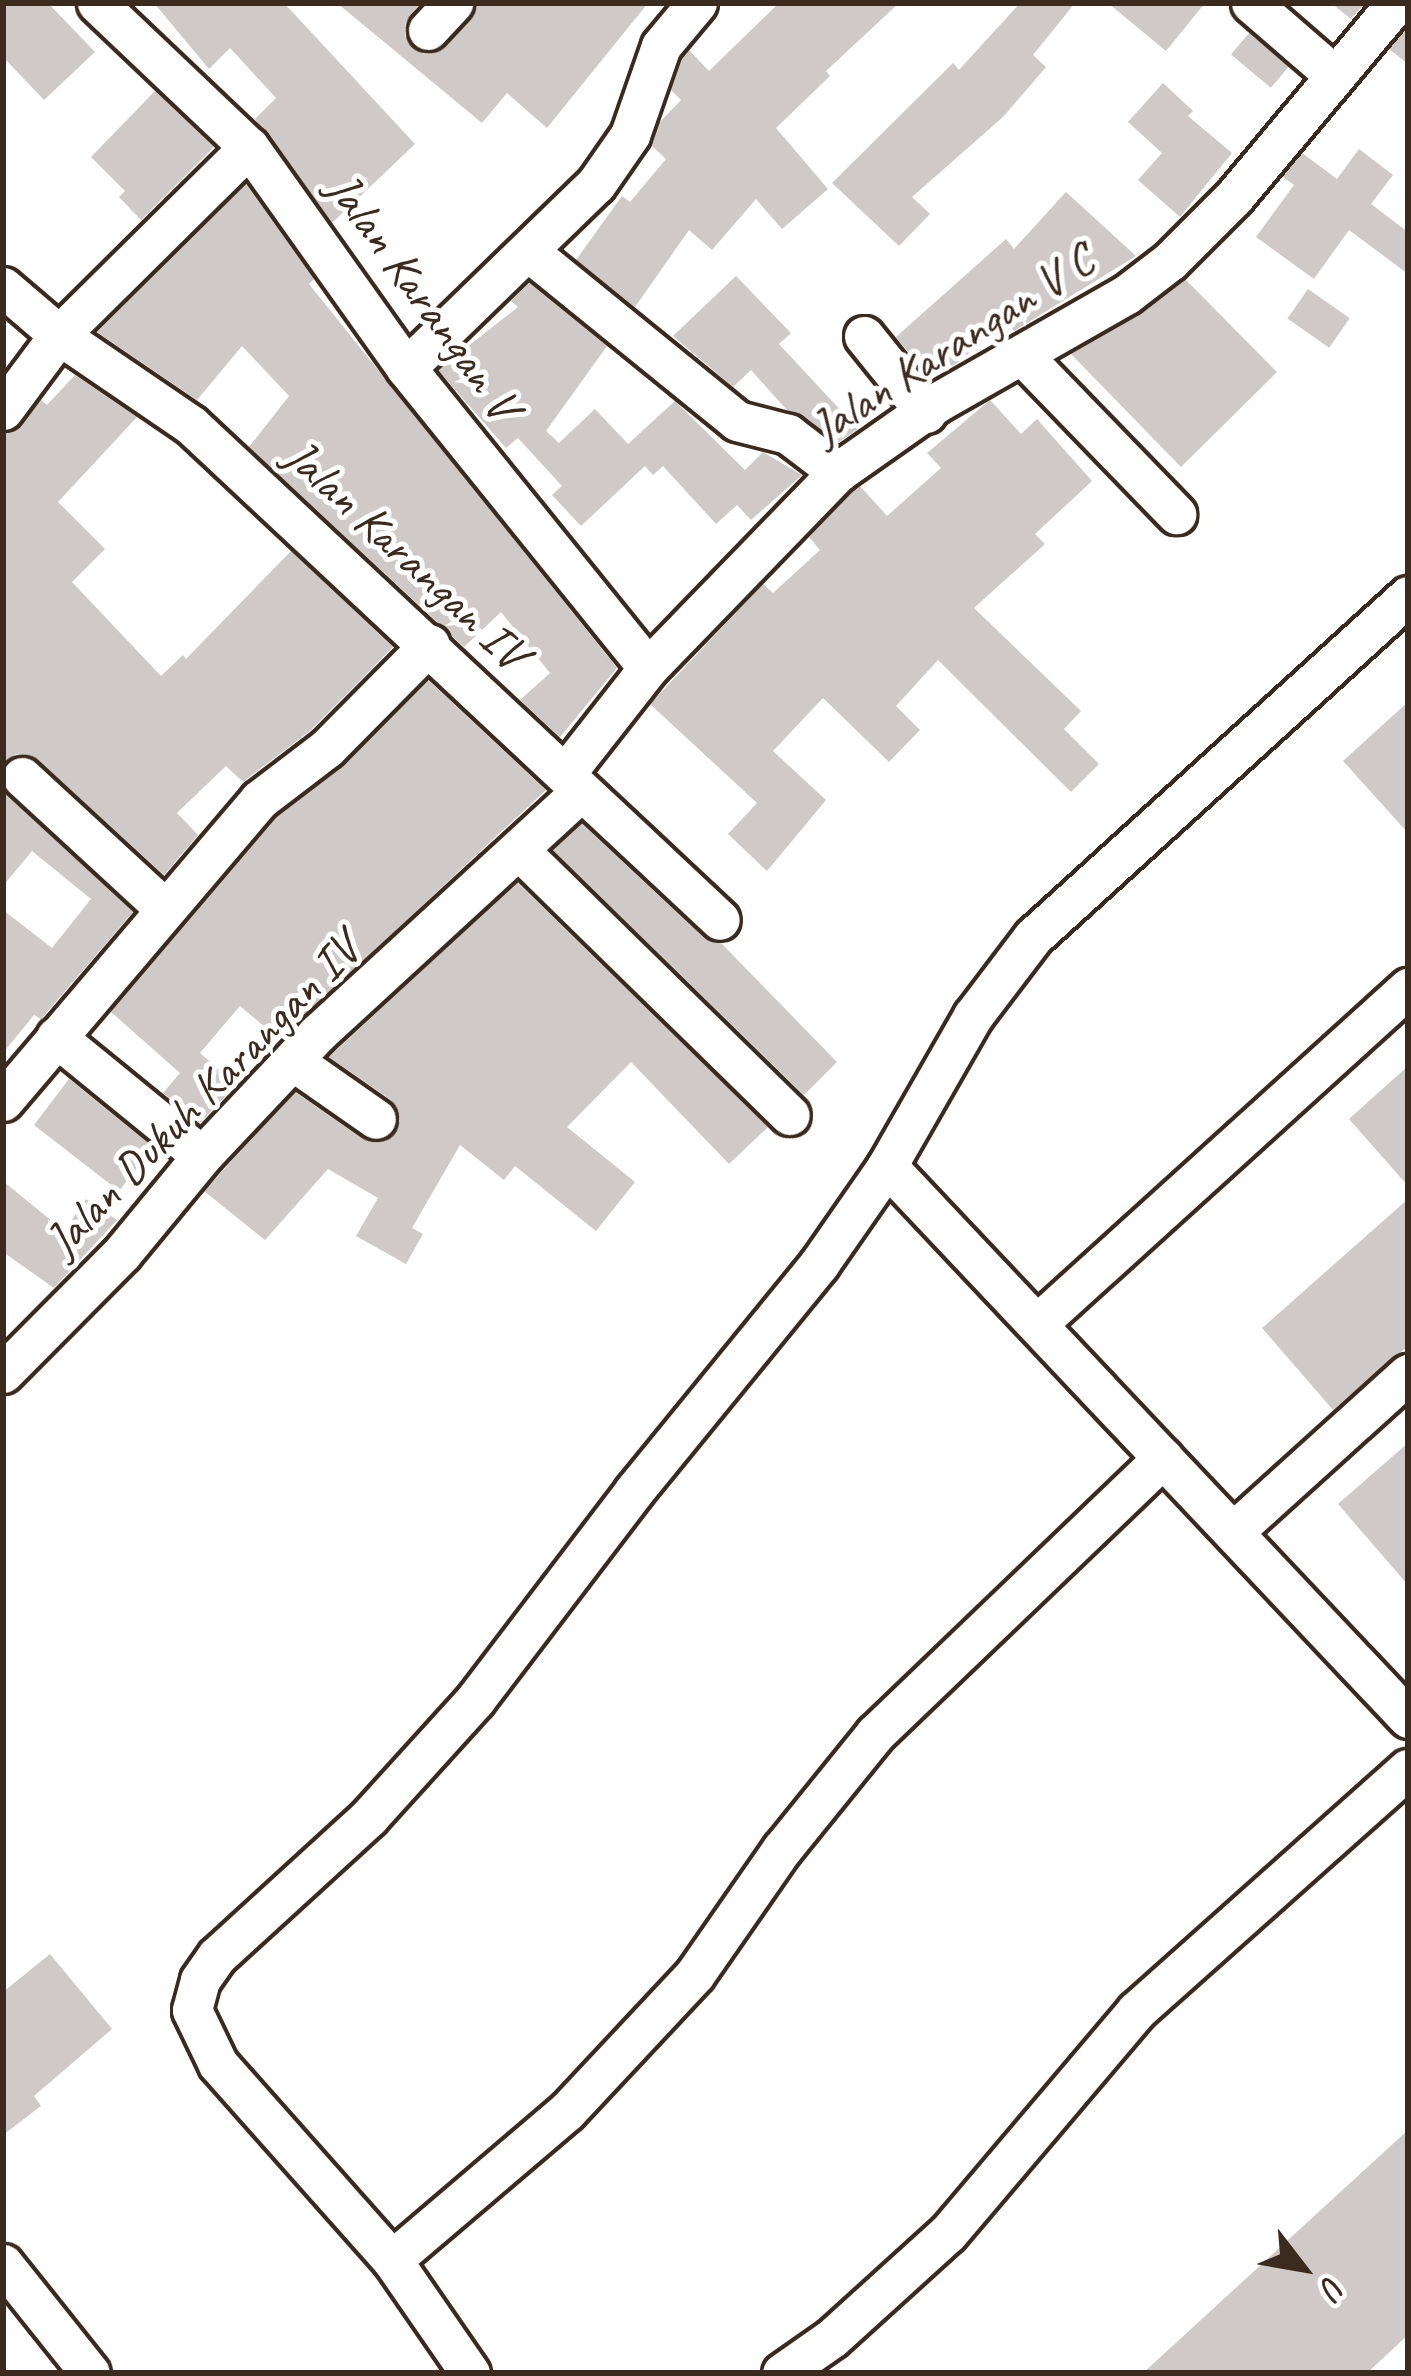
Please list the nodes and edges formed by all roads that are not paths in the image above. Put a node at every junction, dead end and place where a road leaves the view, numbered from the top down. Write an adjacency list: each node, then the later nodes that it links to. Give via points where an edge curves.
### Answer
1 (97, 3): 6 (street, Jalan Karangan V)
2 (697, 3): 7 (street, via 662,46 629,135 596,184)
3 (1251, 3): 5 (street)
4 (1396, 3): 5 (street, Jalan Karangan V C)
5 (1333, 74): 11 (street, Jalan Karangan V C, via 1234,197 1170,261)
6 (249, 147): 9 (street); 12 (street, Jalan Karangan V)
7 (528, 251): 12 (street); 15 (street, via 737,421 788,434)
8 (3, 287): 9 (street, Jalan Karangan IV)
9 (59, 335): 13 (street); 18 (street, Jalan Karangan IV, via 191,425)
10 (864, 336): 14 (street)
11 (1024, 357): 14 (street, Jalan Karangan V C); 16 (street)
12 (406, 368): 19 (street, Jalan Karangan V)
13 (3, 410)
14 (926, 413): 15 (street, Jalan Karangan V C)
15 (838, 472): 19 (street, Jalan Karangan V C)
16 (1176, 514)
17 (1408, 596): 32 (street, via 1033,937 973,1016)
18 (430, 644): 21 (street, Jalan Karangan IV); 23 (street, via 327,748 259,800)
19 (648, 668): 21 (street, Jalan Karangan V C)
20 (22, 777): 23 (street)
21 (573, 783): 22 (street, Jalan Dukuh Karangan IV); 24 (street, Jalan Karangan IV)
22 (521, 852): 27 (street, Jalan Dukuh Karangan IV); 29 (street)
23 (163, 907): 26 (street)
24 (719, 920)
25 (1408, 988): 33 (street)
26 (56, 1037): 28 (street); 31 (street)
27 (292, 1061): 30 (street); 31 (street, Jalan Dukuh Karangan IV)
28 (3, 1101)
29 (790, 1115)
30 (376, 1119)
31 (202, 1156): 34 (street, Jalan Dukuh Karangan IV, via 122,1253)
32 (887, 1166): 33 (street); 40 (street, via 819,1264 475,1700 369,1817 200,1980 192,2010 218,2064)
33 (1037, 1324): 36 (street)
34 (3, 1373)
35 (1408, 1374): 37 (street)
36 (1163, 1459): 37 (street); 40 (street, via 874,1734 695,1974 567,2111)
37 (1232, 1532): 38 (street)
38 (1408, 1718)
39 (1408, 1769): 44 (street, via 1136,2012 948,2233)
40 (392, 2260): 43 (street)
41 (3, 2264): 42 (street)
42 (90, 2373)
43 (470, 2373)
44 (782, 2373)

